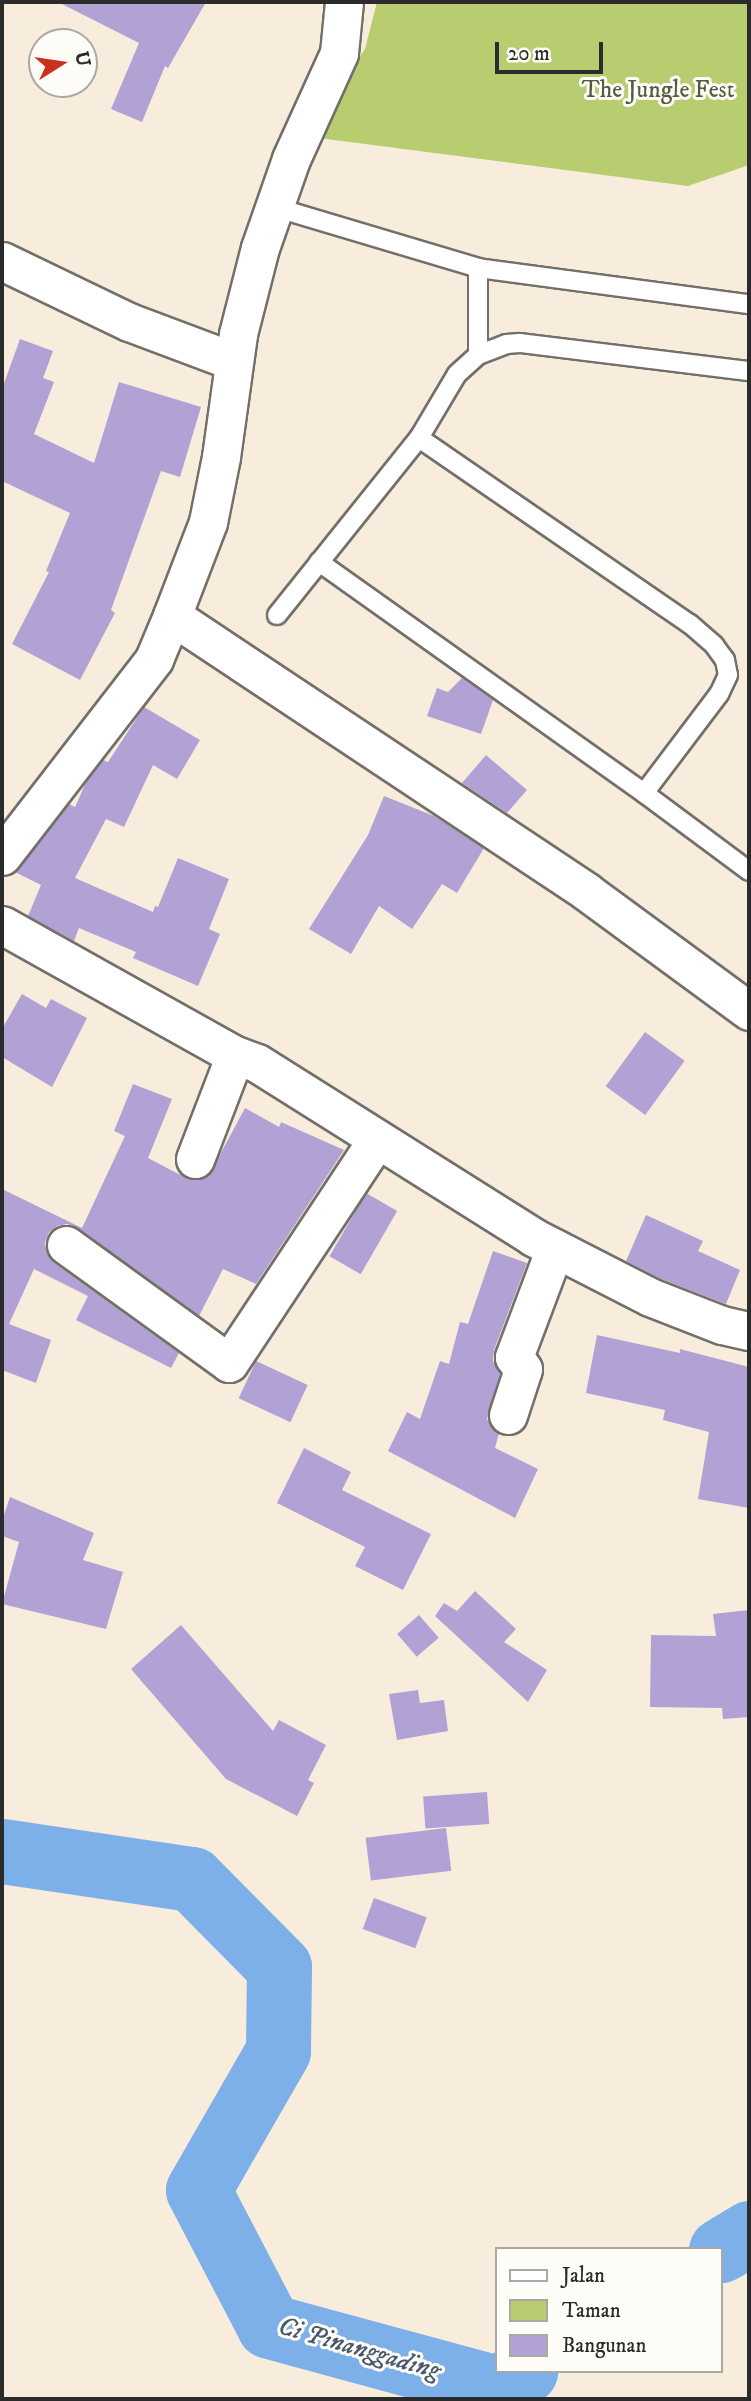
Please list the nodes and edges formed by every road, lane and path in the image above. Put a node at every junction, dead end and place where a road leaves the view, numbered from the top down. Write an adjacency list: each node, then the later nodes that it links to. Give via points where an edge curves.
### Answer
1 (344, 2): 2 (street, via 339,52)
2 (274, 207): 4 (lane); 7 (street)
3 (2, 261): 7 (street, via 129,322)
4 (478, 268): 5 (lane); 6 (lane)
5 (749, 304)
6 (478, 355): 8 (lane, via 520,343); 9 (lane, via 457,374)
7 (233, 360): 12 (street, via 222,457 208,523)
8 (749, 371)
9 (419, 438): 10 (lane); 13 (lane, via 690,624 725,660 728,675 719,694)
10 (319, 562): 11 (lane); 13 (lane)
11 (277, 615)
12 (173, 616): 14 (street, via 154,659); 17 (street, via 587,891)
13 (644, 793): 15 (lane)
14 (2, 856)
15 (749, 871)
16 (6, 935): 18 (street)
17 (749, 1011)
18 (235, 1055): 19 (street, via 257,1063); 20 (street)
19 (377, 1139): 21 (street, via 229,1363); 22 (street)
20 (195, 1159)
21 (66, 1245)
22 (555, 1248): 23 (street, via 650,1297); 24 (street, via 514,1357 523,1369)
23 (749, 1331)
24 (508, 1415)

